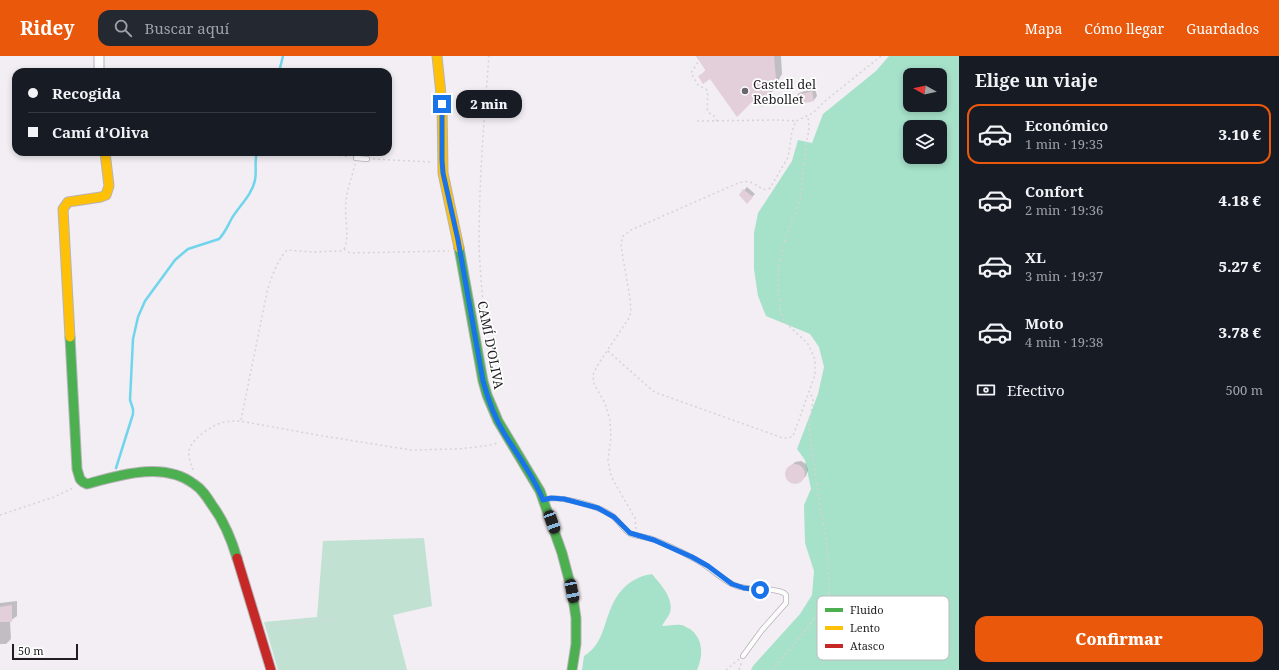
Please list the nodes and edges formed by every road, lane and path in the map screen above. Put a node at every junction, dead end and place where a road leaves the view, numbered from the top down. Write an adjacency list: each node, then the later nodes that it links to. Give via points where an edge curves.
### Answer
1 (99, 56): 6 (street)
2 (437, 56): 15 (street, CAMÍ D’OLIVA, via 442,104)
3 (489, 56): 18 (path, via 483,128 480,232)
4 (705, 56): 9 (path, via 691,73 698,85 706,90 708,112)
5 (881, 56): 7 (path)
6 (99, 68)
7 (808, 116): 10 (path); 20 (path, via 809,129 800,200 785,240 778,289 784,321 808,344 814,357 815,375)
8 (697, 121): 9 (path)
9 (717, 121): 10 (path)
10 (796, 121): 19 (path, via 789,152 770,188 763,190 748,181 736,184 631,230 622,237 630,312 626,324)
11 (105, 156): 24 (street, via 109,186 106,195 68,202 63,209 77,469)
12 (343, 156): 13 (path)
13 (356, 158): 14 (lane); 16 (path, via 346,201 347,239)
14 (367, 159): 15 (path)
15 (442, 163): 17 (street, CAMÍ D’OLIVA)
16 (344, 249): 17 (path, via 356,254); 21 (path, via 311,252 290,249 284,252 267,292)
17 (460, 250): 22 (street, CAMÍ D’OLIVA, via 483,381 492,409)
18 (486, 332)
19 (608, 351): 20 (path, via 657,393 783,438 794,436); 27 (path, via 594,370 594,384 610,420 610,472 635,518)
20 (809, 394): 28 (path, via 813,400 809,427 826,538)
21 (240, 421): 22 (path, via 411,450 457,449); 23 (path, via 216,425 191,445)
22 (508, 440): 25 (street, CAMÍ D’OLIVA, via 536,483)
23 (191, 481): 24 (street, via 167,472 156,472 117,476 87,484); 31 (street, via 225,524)
24 (83, 482): 26 (path, via 54,497)
25 (543, 500): 27 (lane, via 564,499 598,508 610,514); 34 (street, CAMÍ D’OLIVA, via 562,553 575,604 577,633)
26 (0, 515)
27 (634, 534): 32 (lane, via 692,557 732,584 751,589 780,591 786,595 786,603)
28 (829, 596)
29 (817, 614): 36 (path)
30 (336, 619): 31 (path)
31 (258, 627): 33 (street)
32 (743, 656): 35 (path)
33 (271, 670)
34 (572, 670)
35 (726, 670)
36 (772, 670)

